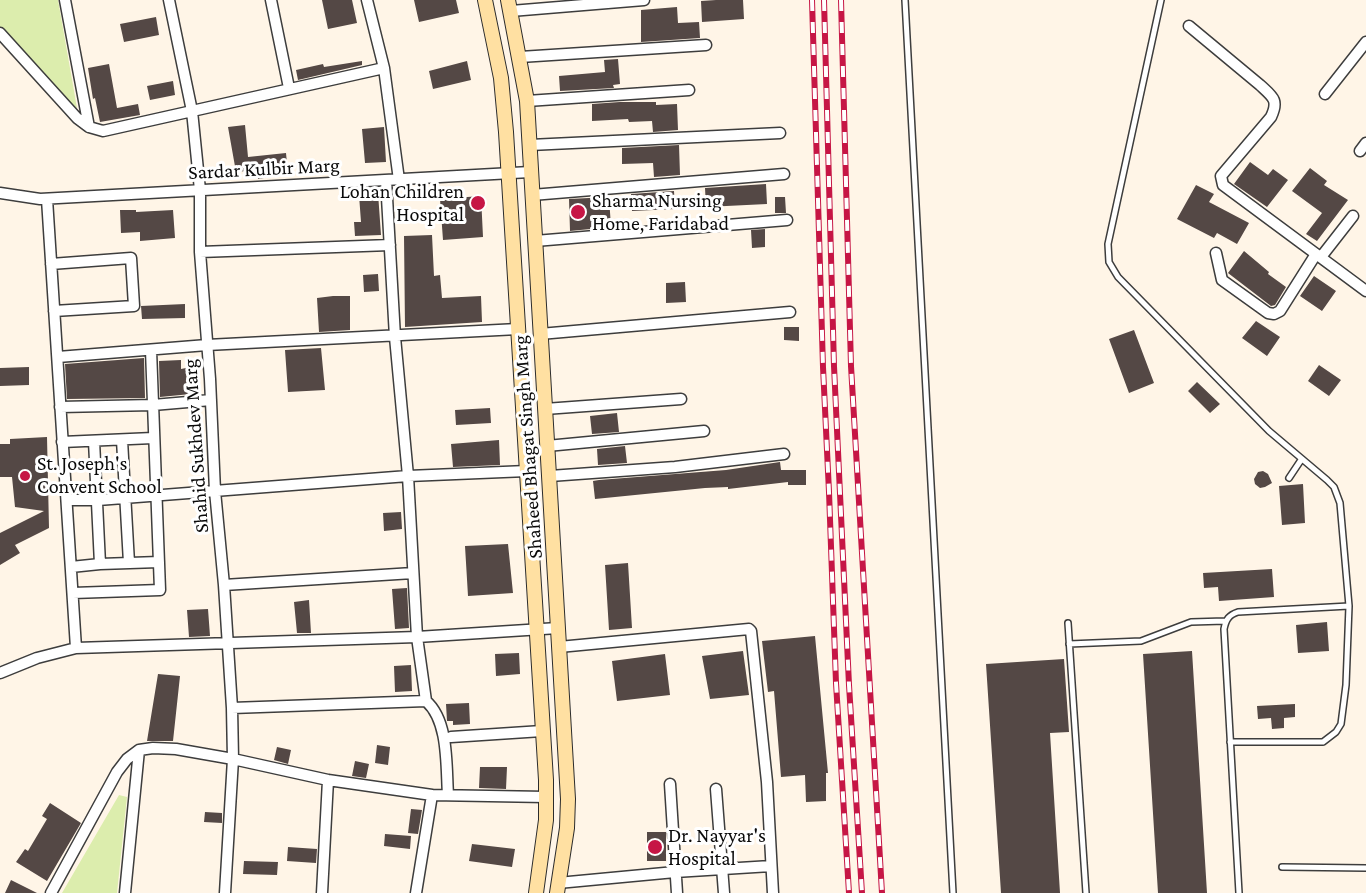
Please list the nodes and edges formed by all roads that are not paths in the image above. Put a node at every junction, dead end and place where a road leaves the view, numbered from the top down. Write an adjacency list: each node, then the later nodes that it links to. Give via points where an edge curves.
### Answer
1 (65, 0): 21 (street)
2 (169, 0): 20 (street, Shahid Sukhdev Marg)
3 (271, 0): 16 (street)
4 (367, 0): 15 (street)
5 (485, 0): 25 (street, Shaheed Bhagat Singh Marg, via 501,78)
6 (644, 0): 9 (street)
7 (905, 0): 118 (lane)
8 (1161, 0): 62 (lane, via 1108,244 1109,262 1118,277 1269,432)
9 (509, 6): 14 (street, Shaheed Bhagat Singh Marg)
10 (1189, 26): 39 (street, via 1275,102 1271,117 1221,176 1223,185)
11 (0, 33): 21 (street, via 77,118)
12 (1366, 42): 18 (street)
13 (706, 45): 14 (street)
14 (520, 57): 19 (street, Shaheed Bhagat Singh Marg)
15 (384, 68): 16 (street); 28 (street)
16 (289, 88): 20 (street)
17 (689, 90): 19 (street)
18 (1325, 94)
19 (527, 101): 23 (street, Shaheed Bhagat Singh Marg)
20 (192, 111): 21 (street, via 121,129 103,131); 29 (street, Shahid Sukhdev Marg)
21 (90, 127)
22 (780, 133): 23 (street)
23 (530, 145): 24 (street, Shaheed Bhagat Singh Marg)
24 (530, 172): 25 (street, Sardar Kulbir Marg); 31 (street, Shaheed Bhagat Singh Marg)
25 (509, 173): 28 (street, Sardar Kulbir Marg); 44 (street, Shaheed Bhagat Singh Marg)
26 (784, 174): 31 (street)
27 (386, 180): 28 (street, Sardar Kulbir Marg); 29 (street, Sardar Kulbir Marg); 36 (street)
28 (399, 180)
29 (200, 190): 32 (street, Sardar Kulbir Marg); 37 (street, Shahid Sukhdev Marg)
30 (0, 193): 32 (street, Sardar Kulbir Marg)
31 (532, 195): 35 (street, Shaheed Bhagat Singh Marg)
32 (47, 199): 40 (street)
33 (1353, 216): 39 (street)
34 (787, 220): 35 (street)
35 (534, 241): 45 (street, Shaheed Bhagat Singh Marg)
36 (390, 245): 37 (street); 46 (street)
37 (200, 252): 47 (street, Shahid Sukhdev Marg)
38 (1216, 253): 39 (street, via 1222,280 1274,314)
39 (1319, 255): 41 (street)
40 (51, 264): 42 (street); 42 (street, via 131,258 134,306)
41 (1366, 291)
42 (54, 311): 49 (street)
43 (790, 312): 45 (street)
44 (518, 329): 46 (street); 63 (street, Shaheed Bhagat Singh Marg)
45 (540, 334): 54 (street, Shaheed Bhagat Singh Marg)
46 (395, 337): 47 (street); 64 (street)
47 (207, 345): 48 (street); 51 (street, Shahid Sukhdev Marg)
48 (151, 350): 49 (street); 52 (street)
49 (58, 357): 53 (street)
50 (681, 399): 54 (street)
51 (211, 400): 52 (street); 67 (street, Shahid Sukhdev Marg)
52 (153, 405): 53 (street); 56 (street)
53 (60, 407): 59 (street)
54 (545, 409): 60 (street, Shaheed Bhagat Singh Marg)
55 (704, 431): 60 (street)
56 (153, 438): 57 (street); 68 (street)
57 (122, 440): 58 (street); 69 (street)
58 (94, 441): 59 (street); 71 (street)
59 (63, 442): 70 (street)
60 (547, 446): 65 (street, Shaheed Bhagat Singh Marg)
61 (784, 454): 65 (street)
62 (1302, 460): 66 (lane); 79 (lane, via 1338,494)
63 (526, 471): 64 (street); 83 (street, Shaheed Bhagat Singh Marg)
64 (408, 476): 67 (street); 76 (street)
65 (550, 476): 82 (street, Shaheed Bhagat Singh Marg)
66 (1289, 478)
67 (215, 491): 68 (street); 77 (street, Shahid Sukhdev Marg)
68 (158, 495): 69 (street); 72 (street)
69 (126, 498): 71 (street); 73 (street)
70 (67, 500): 71 (street); 75 (street)
71 (98, 500): 74 (street)
72 (159, 562): 73 (street); 78 (street, via 160,590)
73 (129, 563): 74 (street)
74 (100, 564): 75 (street)
75 (71, 567): 78 (street)
76 (413, 573): 77 (street); 84 (street)
77 (224, 585): 85 (street, Shahid Sukhdev Marg)
78 (73, 593): 88 (street)
79 (1349, 606): 80 (lane, via 1239,612); 94 (lane, via 1343,717 1336,732 1323,742)
80 (1225, 621): 86 (lane, via 1191,622 1140,641); 94 (lane)
81 (1068, 623): 86 (lane)
82 (558, 628): 83 (street); 87 (street, Shaheed Bhagat Singh Marg)
83 (536, 629): 84 (street); 92 (street, Shaheed Bhagat Singh Marg)
84 (417, 637): 85 (street); 90 (street)
85 (227, 643): 88 (street); 91 (street, Shahid Sukhdev Marg)
86 (1069, 644): 119 (lane)
87 (559, 647): 103 (street, via 749,629 767,782); 108 (street, Shaheed Bhagat Singh Marg, via 568,799)
88 (76, 648): 89 (street)
89 (0, 673)
90 (426, 700): 91 (street); 101 (street, via 434,708 443,738)
91 (232, 708): 96 (street, Shahid Sukhdev Marg)
92 (542, 731): 93 (street); 102 (street, Shaheed Bhagat Singh Marg)
93 (451, 737)
94 (1230, 742): 120 (lane)
95 (139, 750): 96 (street, via 176,750); 109 (street, via 117,772); 110 (street)
96 (233, 759): 97 (street); 111 (street, Shahid Sukhdev Marg)
97 (328, 780): 100 (street); 112 (street)
98 (670, 784): 107 (street)
99 (716, 789): 106 (street)
100 (432, 795): 101 (street); 113 (street)
101 (448, 795): 102 (street)
102 (546, 797): 114 (street, Shaheed Bhagat Singh Marg)
103 (771, 866): 106 (street); 117 (street)
104 (1282, 867): 105 (lane)
105 (1366, 868)
106 (723, 870): 107 (street); 116 (street)
107 (675, 872): 108 (street); 115 (street)
108 (558, 888)
109 (51, 893)
110 (125, 893)
111 (225, 893)
112 (322, 893)
113 (416, 893)
114 (536, 893)
115 (677, 893)
116 (724, 893)
117 (773, 893)
118 (953, 893)
119 (1086, 893)
120 (1239, 893)

